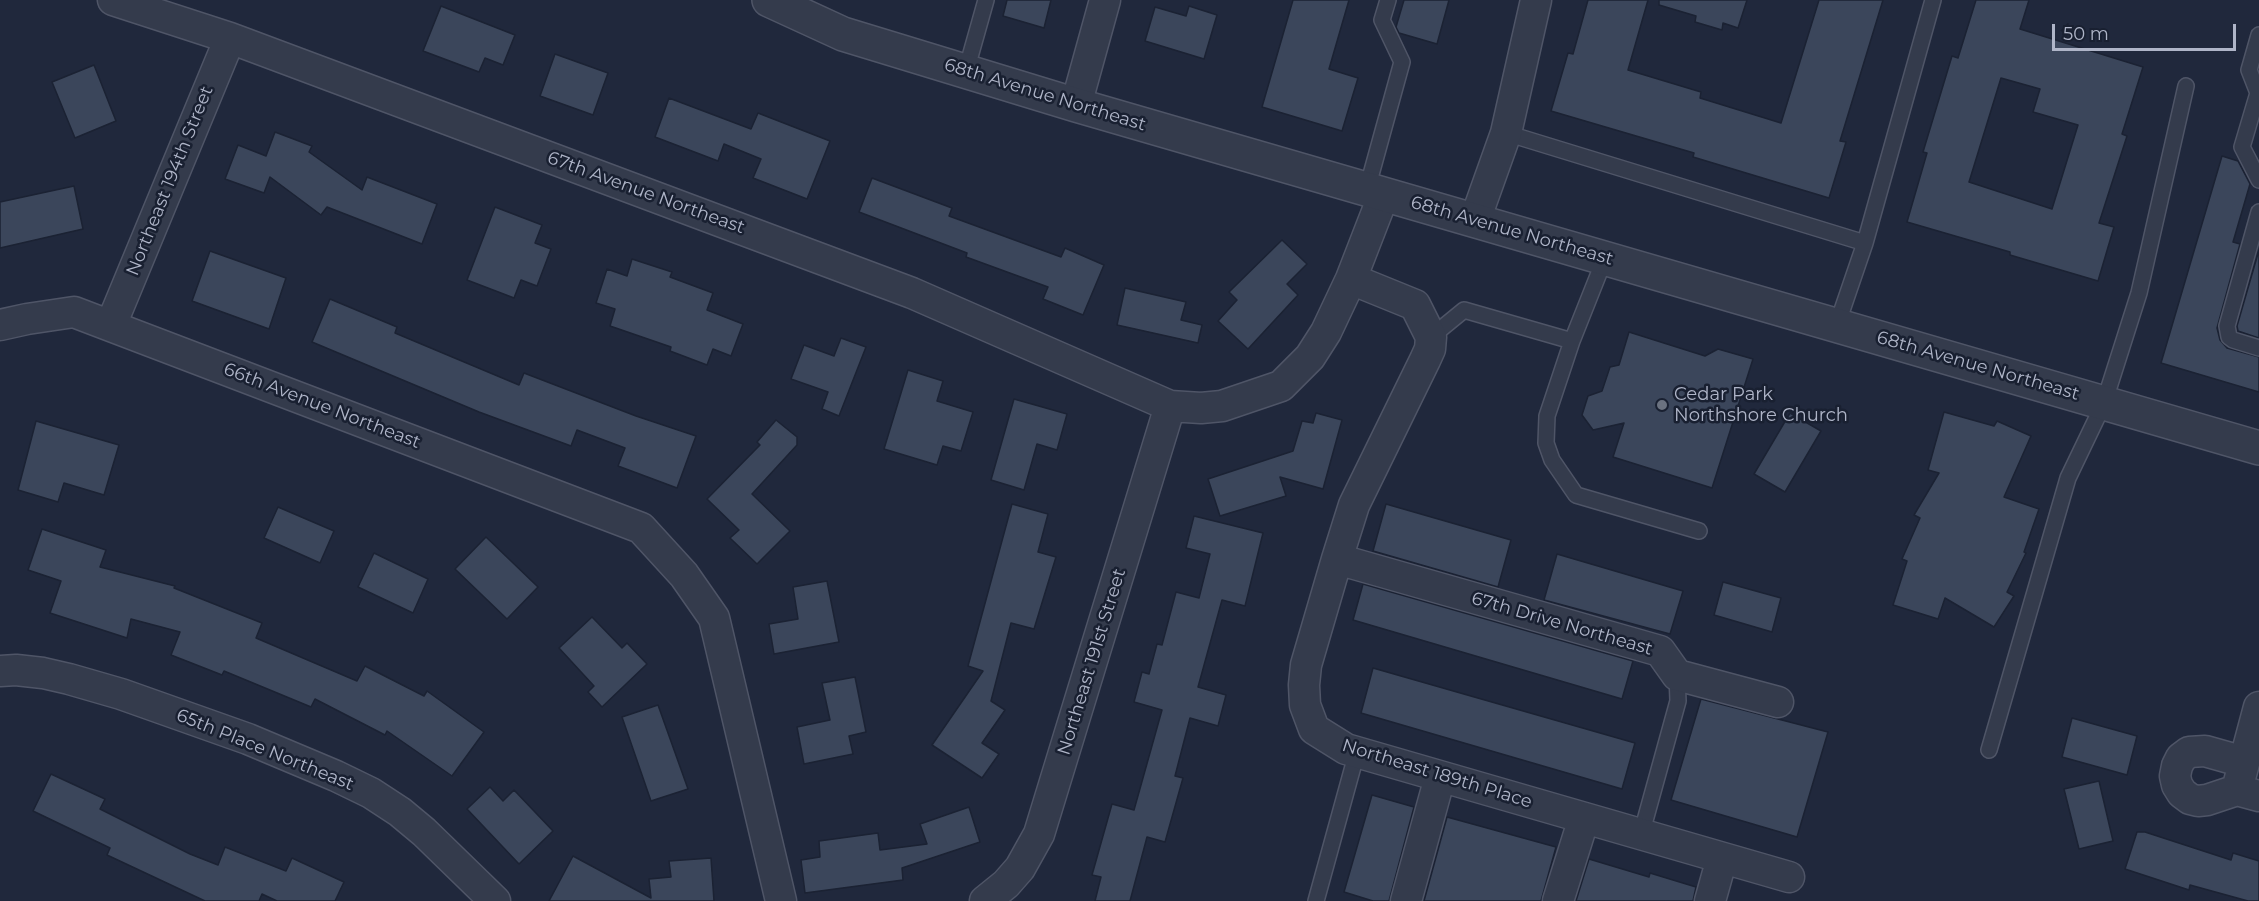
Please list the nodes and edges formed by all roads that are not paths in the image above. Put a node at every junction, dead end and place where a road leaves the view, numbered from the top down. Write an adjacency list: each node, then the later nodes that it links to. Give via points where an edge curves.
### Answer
1 (113, 0): 9 (street, 67th Avenue Northeast)
2 (770, 0): 10 (street, 68th Avenue Northeast, via 843,34)
3 (986, 0): 10 (lane)
4 (1106, 0): 13 (street)
5 (1388, 0): 16 (lane, via 1382,20 1402,62)
6 (1536, 0): 14 (street)
7 (1933, 0): 19 (lane)
8 (2259, 35): 12 (lane, via 2249,70)
9 (230, 38): 23 (street, Northeast 194th Street); 29 (street, 67th Avenue Northeast, via 912,293)
10 (966, 72): 13 (street, 68th Avenue Northeast)
11 (2186, 86): 28 (lane, via 2139,293)
12 (2258, 93): 15 (lane, via 2242,147)
13 (1076, 105): 16 (street, 68th Avenue Northeast)
14 (1506, 133): 18 (street); 19 (lane)
15 (2259, 180)
16 (1376, 191): 18 (street, 68th Avenue Northeast); 21 (street, 67th Avenue Northeast)
17 (2259, 212): 27 (lane, via 2227,326 2233,340)
18 (1476, 220): 20 (street, 68th Avenue Northeast)
19 (1865, 243): 24 (lane)
20 (1605, 258): 24 (street, 68th Avenue Northeast); 26 (lane)
21 (1351, 279): 25 (street, via 1414,305); 29 (street, 67th Avenue Northeast, via 1310,357 1281,386 1222,406)
22 (0, 325): 23 (street, 66th Avenue Northeast, via 74,312)
23 (111, 325): 46 (street, 66th Avenue Northeast, via 640,528 684,575 714,618)
24 (1837, 325): 28 (street, 68th Avenue Northeast)
25 (1431, 336): 26 (lane, via 1464,310); 32 (street, Northeast 189th Place, via 1425,360 1354,505)
26 (1572, 341): 31 (lane, via 1547,416 1546,443 1558,469 1576,495)
27 (2259, 348)
28 (2104, 403): 30 (street, 68th Avenue Northeast); 37 (lane, via 2068,477)
29 (1170, 406): 47 (street, Northeast 191st Street, via 1039,834 1020,868)
30 (2259, 448)
31 (1699, 531)
32 (1337, 559): 34 (street, 67th Drive Northeast, via 1660,651); 38 (street, Northeast 189th Place, via 1306,665 1305,705 1314,729)
33 (0, 671): 45 (street, 65th Place Northeast, via 43,673 121,694 248,739 336,776 400,812)
34 (1677, 675): 35 (street); 42 (lane, via 1678,702)
35 (1778, 702)
36 (2259, 707): 40 (street)
37 (1989, 750)
38 (1357, 752): 39 (street, Northeast 189th Place); 48 (lane)
39 (1440, 777): 41 (street, Northeast 189th Place); 49 (street)
40 (2246, 783)
41 (1584, 818): 42 (street, Northeast 189th Place); 50 (street)
42 (1641, 834): 43 (street, Northeast 189th Place)
43 (1722, 858): 44 (street, Northeast 189th Place); 51 (street)
44 (1789, 877)
45 (495, 901)
46 (781, 901)
47 (985, 901)
48 (1316, 901)
49 (1406, 901)
50 (1558, 901)
51 (1710, 901)

